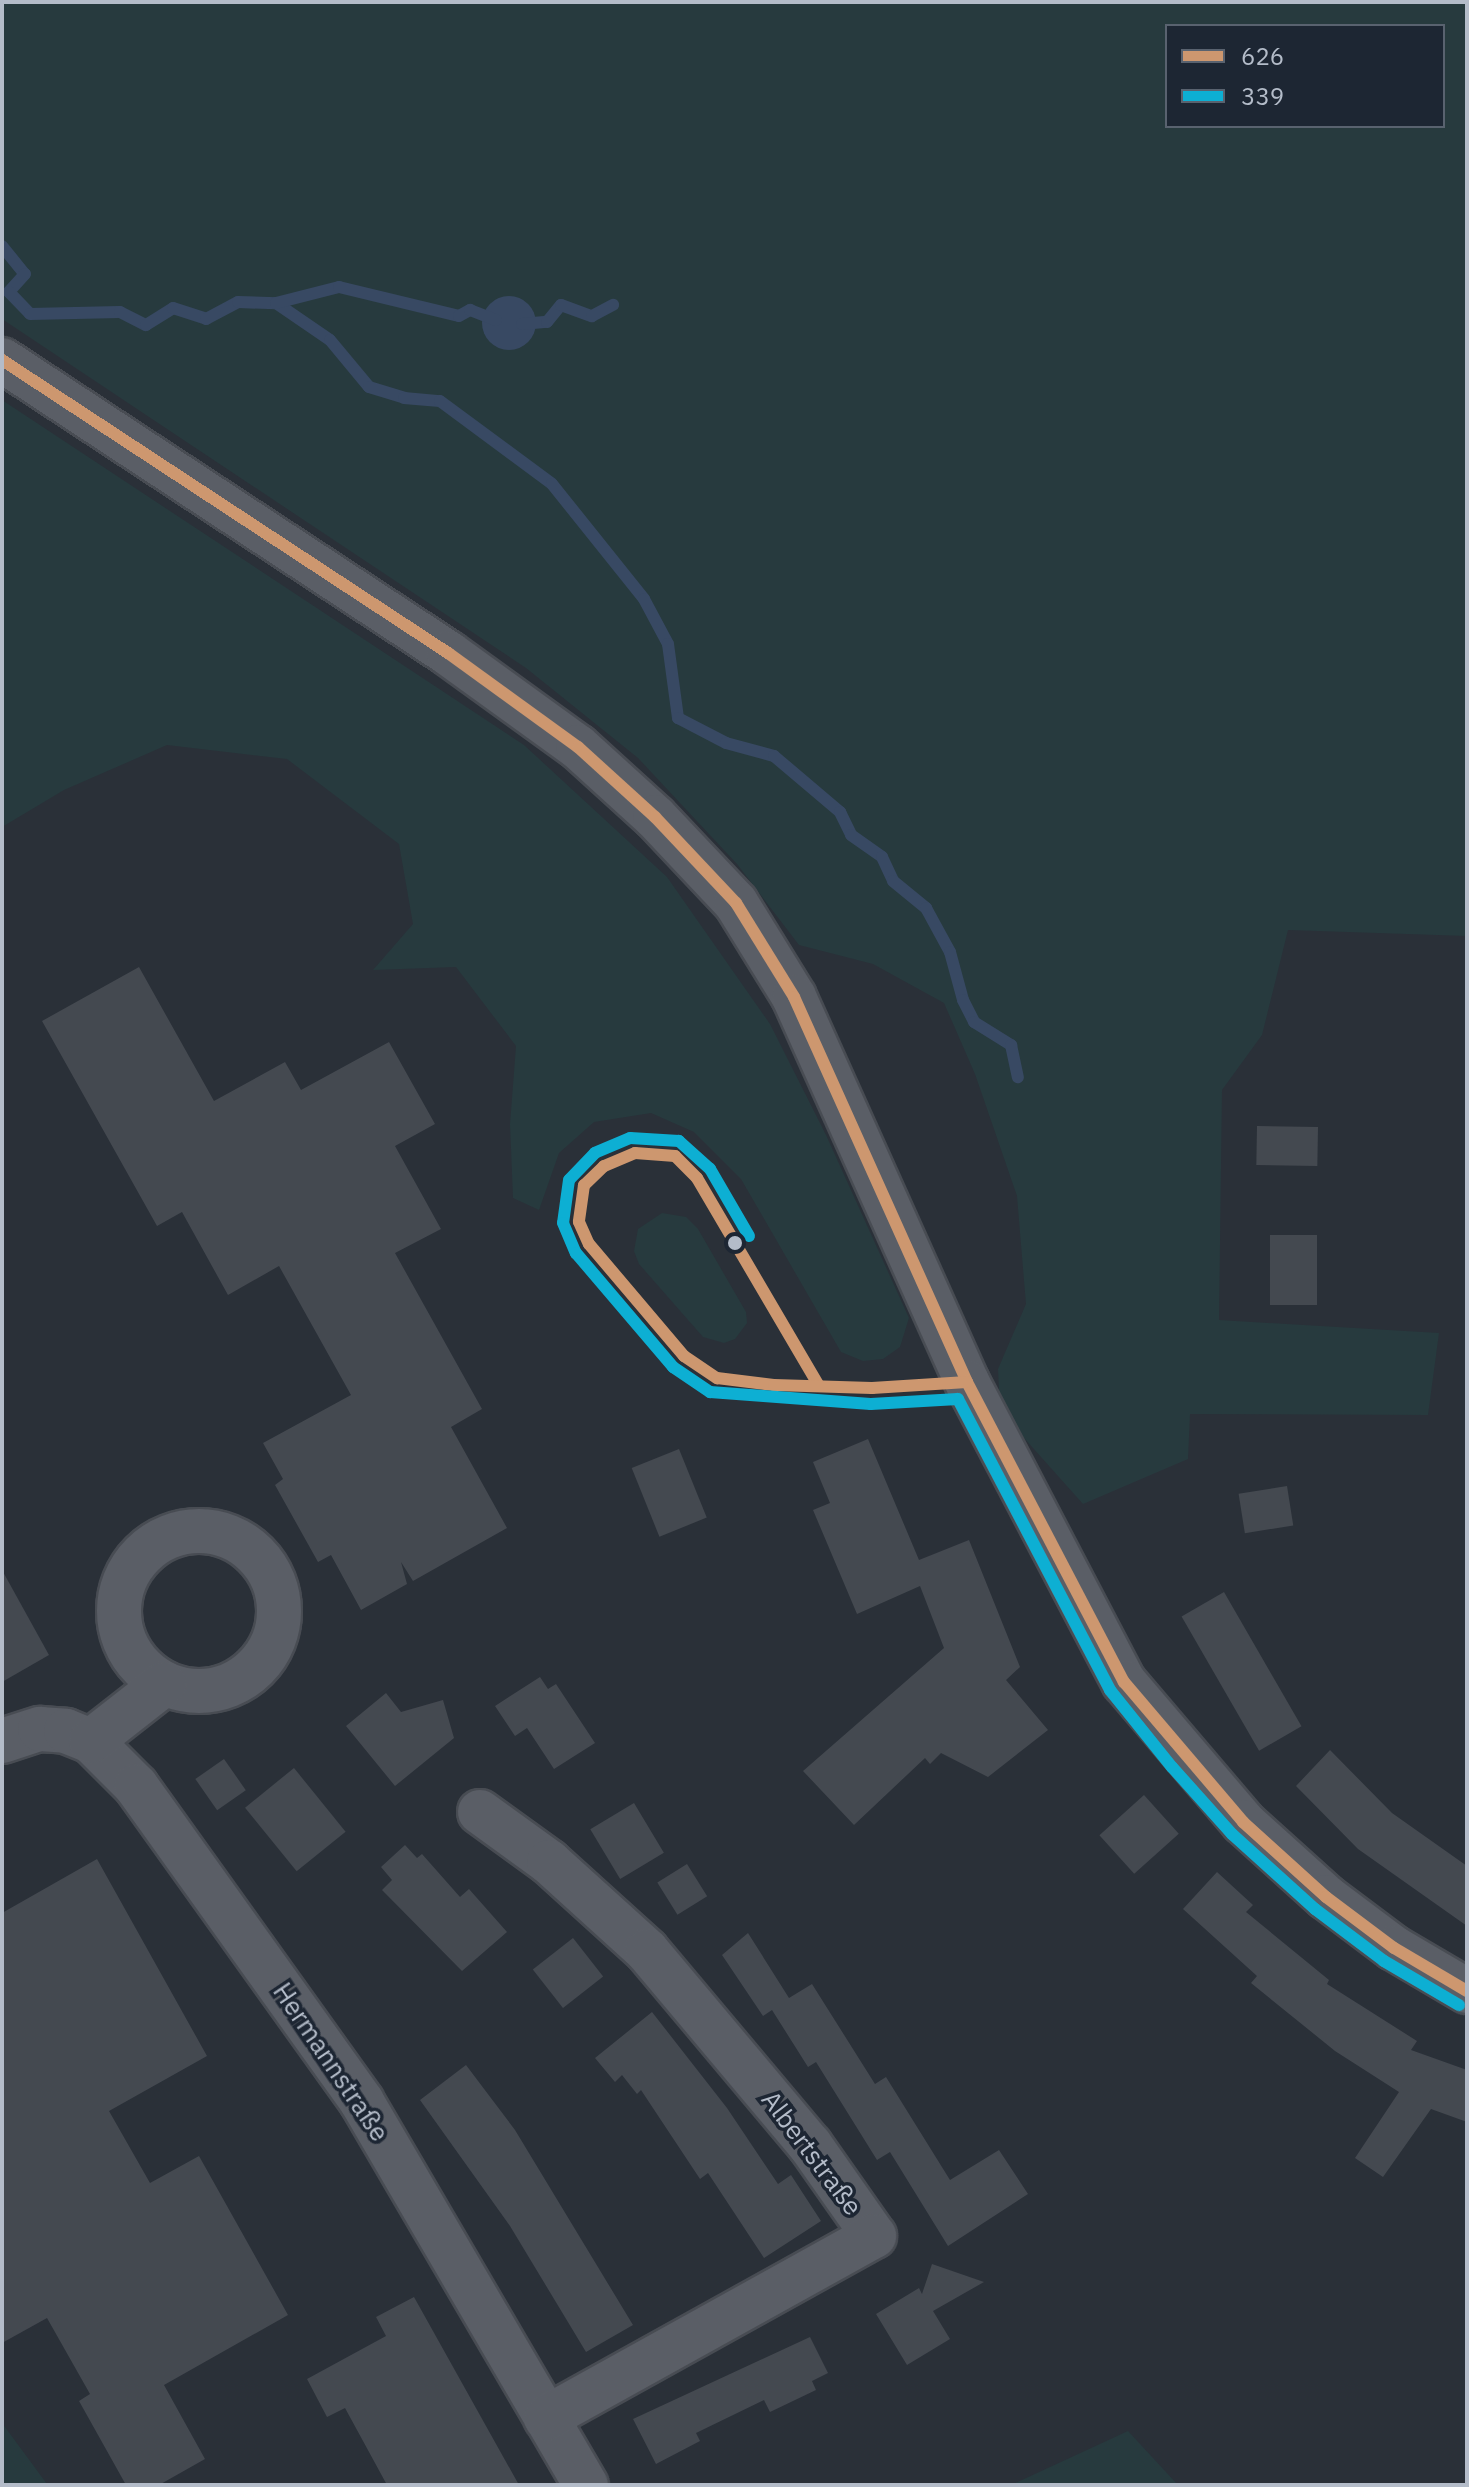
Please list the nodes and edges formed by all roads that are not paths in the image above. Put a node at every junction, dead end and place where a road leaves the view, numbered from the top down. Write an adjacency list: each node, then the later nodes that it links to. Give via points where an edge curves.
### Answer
1 (2, 360): 6 (street, via 448,653 578,747 655,817 736,903 794,997 967,1382 1124,1682 1243,1822 1326,1897 1394,1948)
2 (164, 1684): 4 (street)
3 (2, 1741): 4 (street, Hermannstraße, via 40,1729 66,1731)
4 (91, 1741): 7 (street, Hermannstraße, via 136,1786 362,2102)
5 (480, 1812): 7 (street, Albertstraße, via 549,1862 647,1951 810,2145 874,2236)
6 (1467, 1991)
7 (546, 2418): 8 (street, Hermannstraße)
8 (586, 2485)

